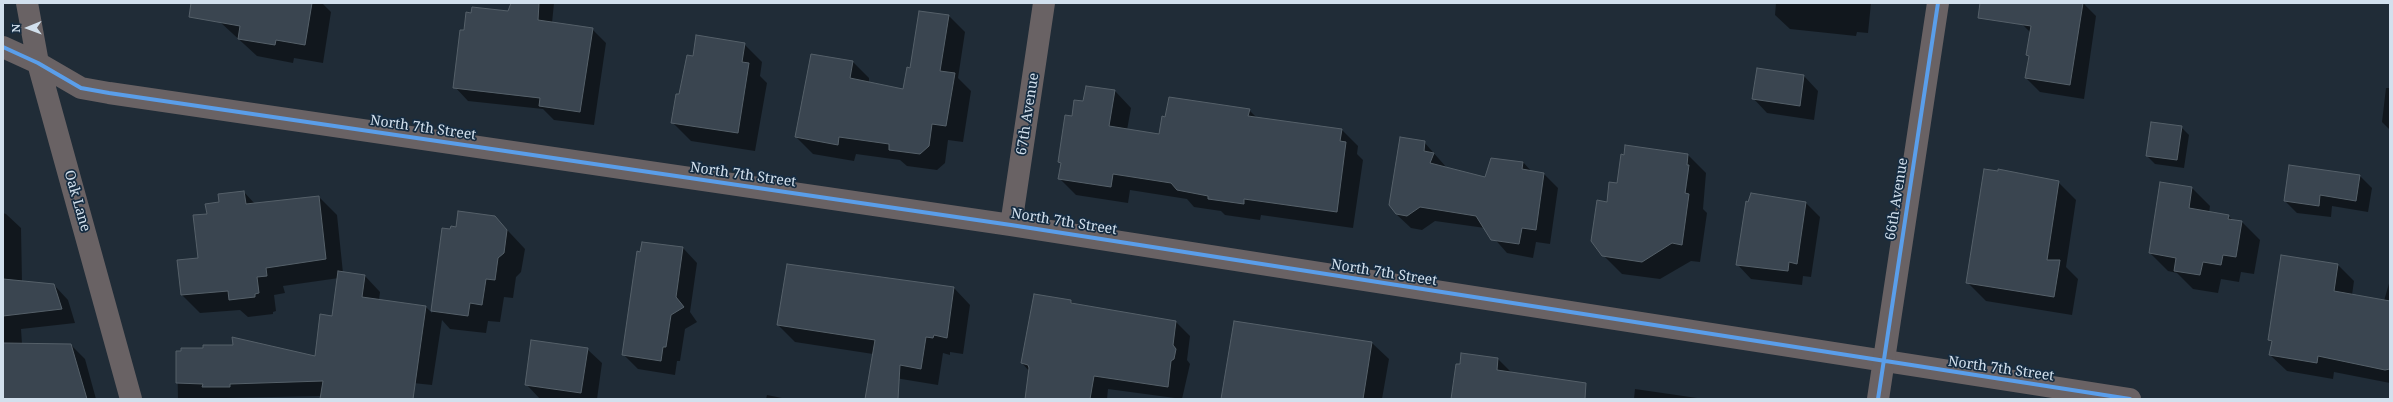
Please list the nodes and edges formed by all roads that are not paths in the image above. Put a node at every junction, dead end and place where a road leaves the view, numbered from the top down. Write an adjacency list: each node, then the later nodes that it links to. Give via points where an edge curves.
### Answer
1 (27, 3): 5 (street, Oak Lane)
2 (1044, 3): 6 (street, 67th Avenue)
3 (1938, 3): 7 (street, 66th Avenue)
4 (3, 47): 5 (street, North 7th Street)
5 (38, 63): 6 (street, North 7th Street, via 81,88 109,93); 8 (street, Oak Lane)
6 (1011, 225): 7 (street, North 7th Street)
7 (1884, 362): 9 (street, 66th Avenue); 10 (street, North 7th Street)
8 (131, 399)
9 (1878, 399)
10 (2130, 399)

